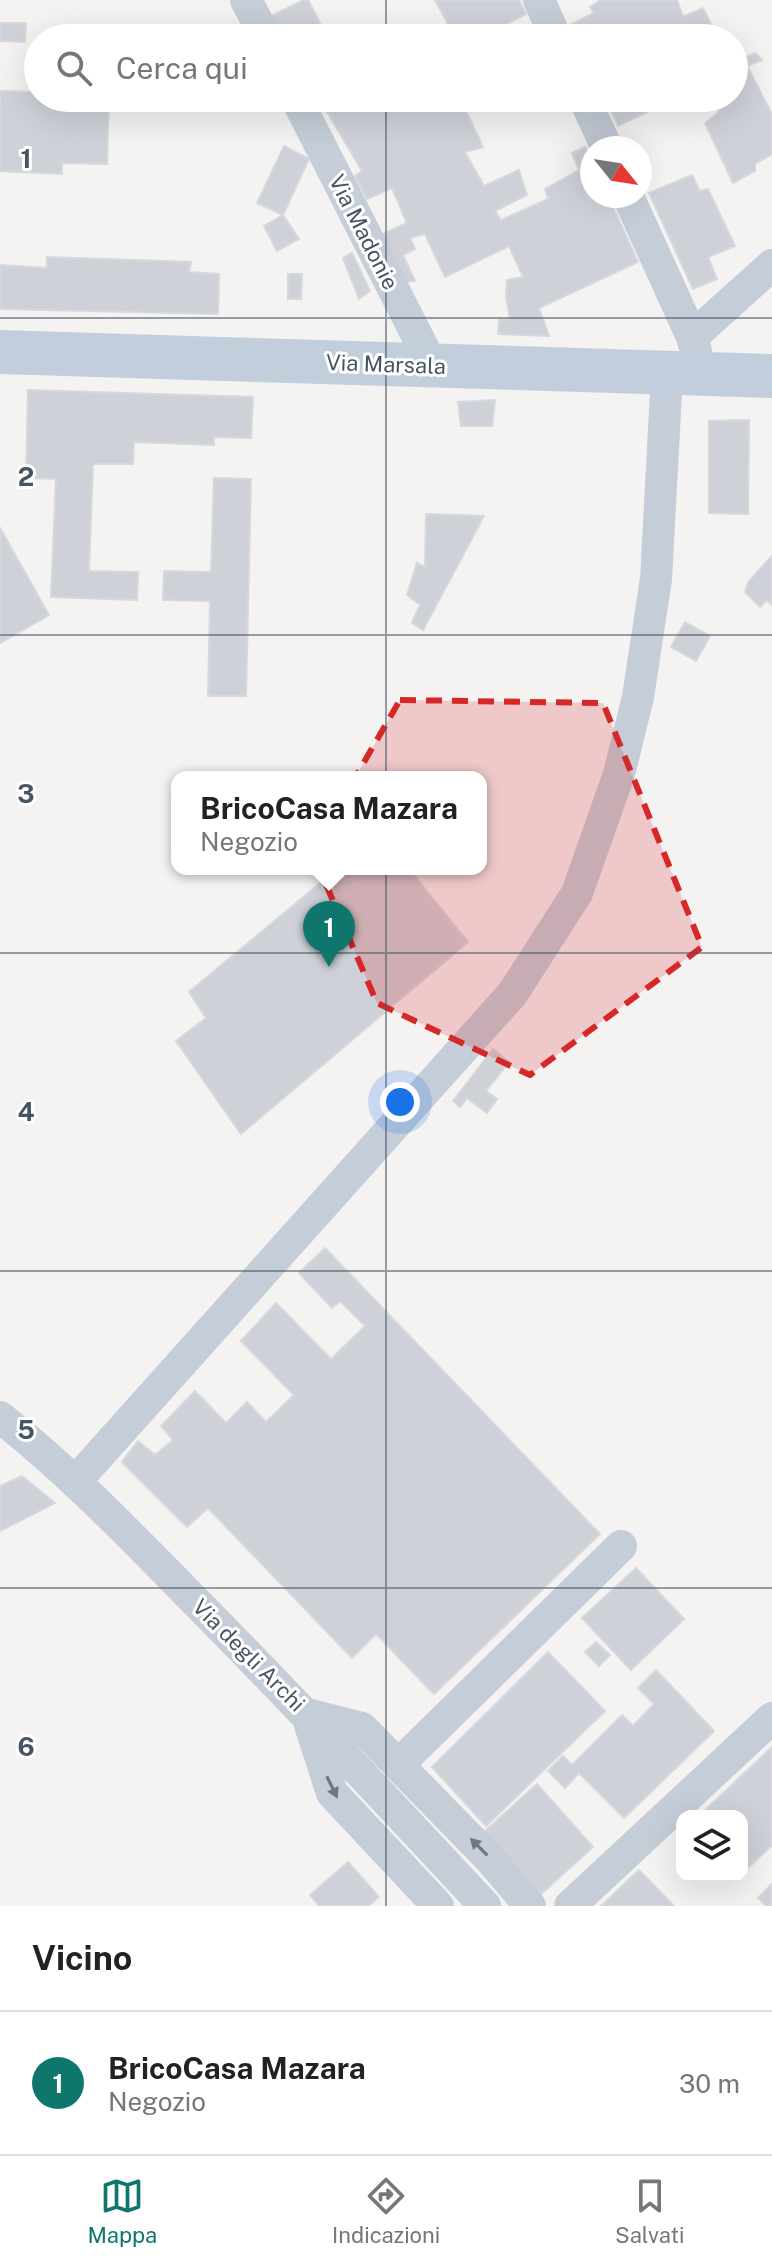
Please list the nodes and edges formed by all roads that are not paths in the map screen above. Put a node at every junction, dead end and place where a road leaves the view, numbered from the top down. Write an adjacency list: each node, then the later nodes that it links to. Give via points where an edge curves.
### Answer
1 (246, 0): 3 (street)
2 (539, 0): 4 (street)
3 (259, 24)
4 (550, 24)
5 (303, 112): 12 (street, Via Madonie)
6 (590, 112): 7 (street)
7 (601, 136)
8 (632, 208): 11 (street)
9 (772, 265): 11 (street)
10 (0, 352): 12 (main road, Via Marsala)
11 (685, 361): 12 (main road, Via Marsala); 13 (main road, Via Marsala); 15 (street, via 638,697 619,774 577,893 513,993)
12 (432, 365)
13 (772, 376)
14 (0, 1417): 15 (street, Via degli Archi)
15 (75, 1482): 17 (street, Via degli Archi)
16 (621, 1546): 19 (street)
17 (307, 1714): 19 (street, via 362,1728); 20 (street, one-way to 20, via 332,1793); 21 (street, Via degli Archi)
18 (772, 1718): 23 (street)
19 (398, 1765): 22 (street, one-way to 19)
20 (438, 1906)
21 (485, 1906)
22 (530, 1906)
23 (570, 1906)

